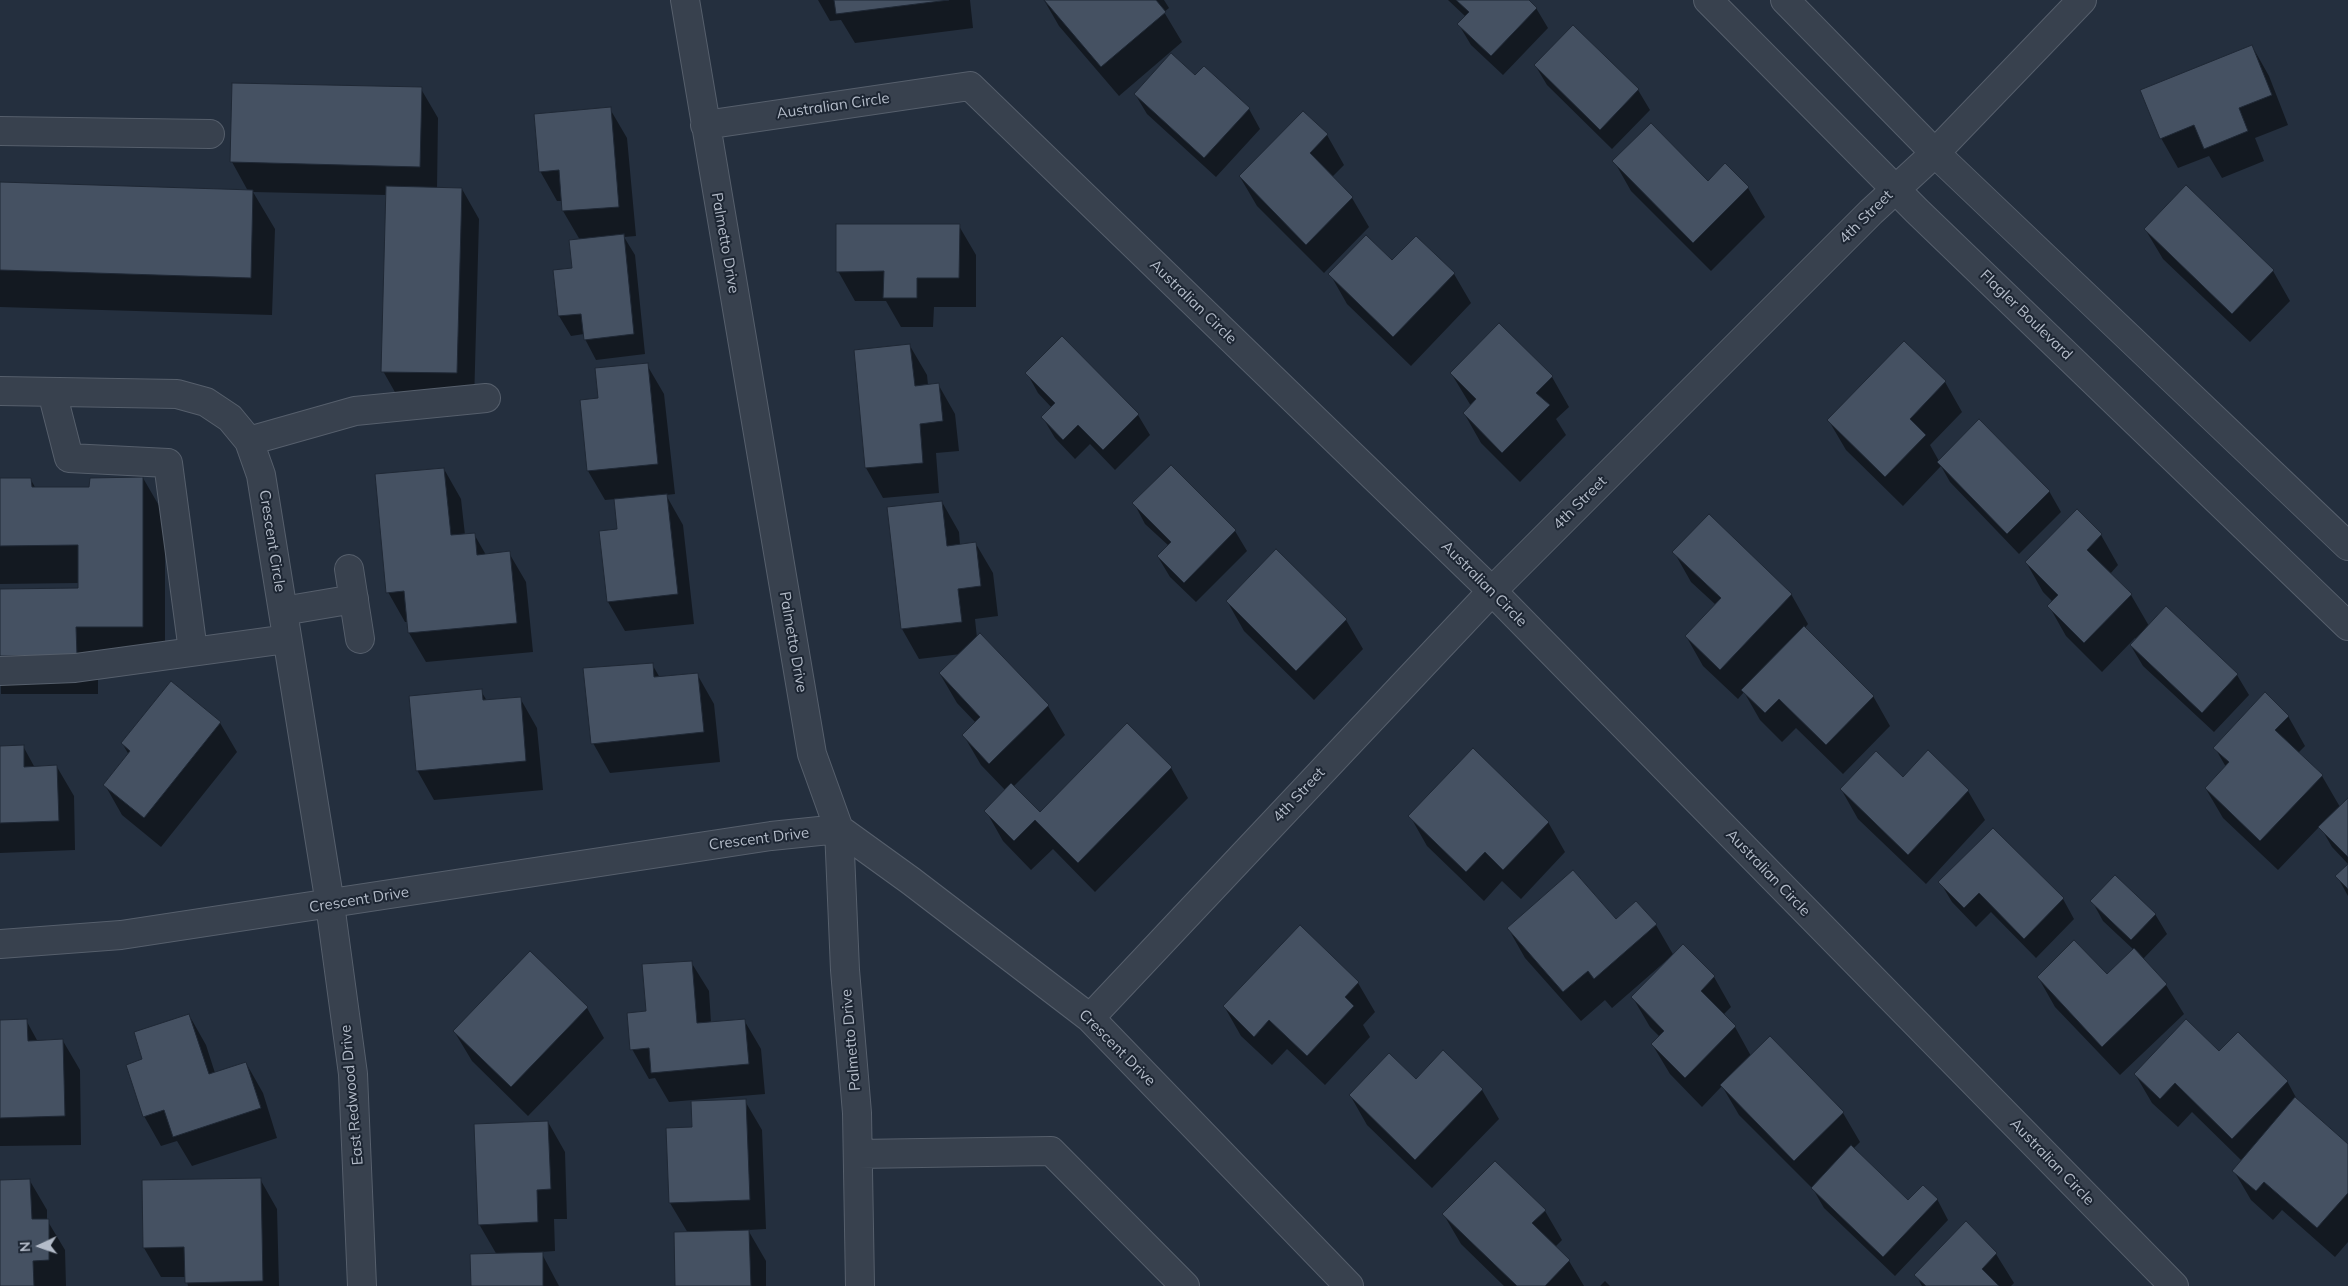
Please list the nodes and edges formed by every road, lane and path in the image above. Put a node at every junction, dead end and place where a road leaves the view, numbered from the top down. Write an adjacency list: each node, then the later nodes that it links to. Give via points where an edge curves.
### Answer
1 (685, 0): 5 (street, Palmetto Drive)
2 (1708, 0): 9 (street, Flagler Boulevard)
3 (1785, 0): 8 (street)
4 (2082, 0): 8 (street, 4th Street)
5 (705, 125): 16 (street, Australian Circle, via 970,86); 24 (street, Palmetto Drive, via 812,754)
6 (0, 131): 7 (street)
7 (210, 134)
8 (1935, 152): 9 (street, 4th Street); 14 (street)
9 (1895, 188): 16 (street, 4th Street); 19 (street, Flagler Boulevard)
10 (0, 391): 11 (street, Crescent Circle)
11 (52, 392): 13 (street, Crescent Circle, via 177,394 206,402 230,418); 22 (street, via 69,458 168,463)
12 (486, 398): 13 (street, via 355,411)
13 (249, 440): 18 (street, Crescent Circle, via 262,476)
14 (2348, 546)
15 (350, 569): 17 (street)
16 (1492, 591): 27 (street, 4th Street); 33 (street, Australian Circle)
17 (354, 599): 18 (street); 21 (street)
18 (283, 611): 20 (street, Crescent Circle)
19 (2348, 626)
20 (287, 639): 22 (street); 25 (street, Crescent Circle)
21 (360, 640)
22 (193, 651): 23 (street, via 75,668)
23 (0, 671)
24 (839, 830): 25 (street, Crescent Drive, via 771,836); 27 (street, Crescent Drive); 28 (street, Palmetto Drive)
25 (330, 904): 26 (street, Crescent Drive, via 121,935); 30 (street, East Redwood Drive, via 353,1074)
26 (0, 944)
27 (1090, 1018): 29 (street, Crescent Drive)
28 (858, 1154): 31 (street, Palmetto Drive); 32 (street, via 1050,1151)
29 (1346, 1285)
30 (362, 1286)
31 (860, 1286)
32 (1185, 1286)
33 (2174, 1286)

